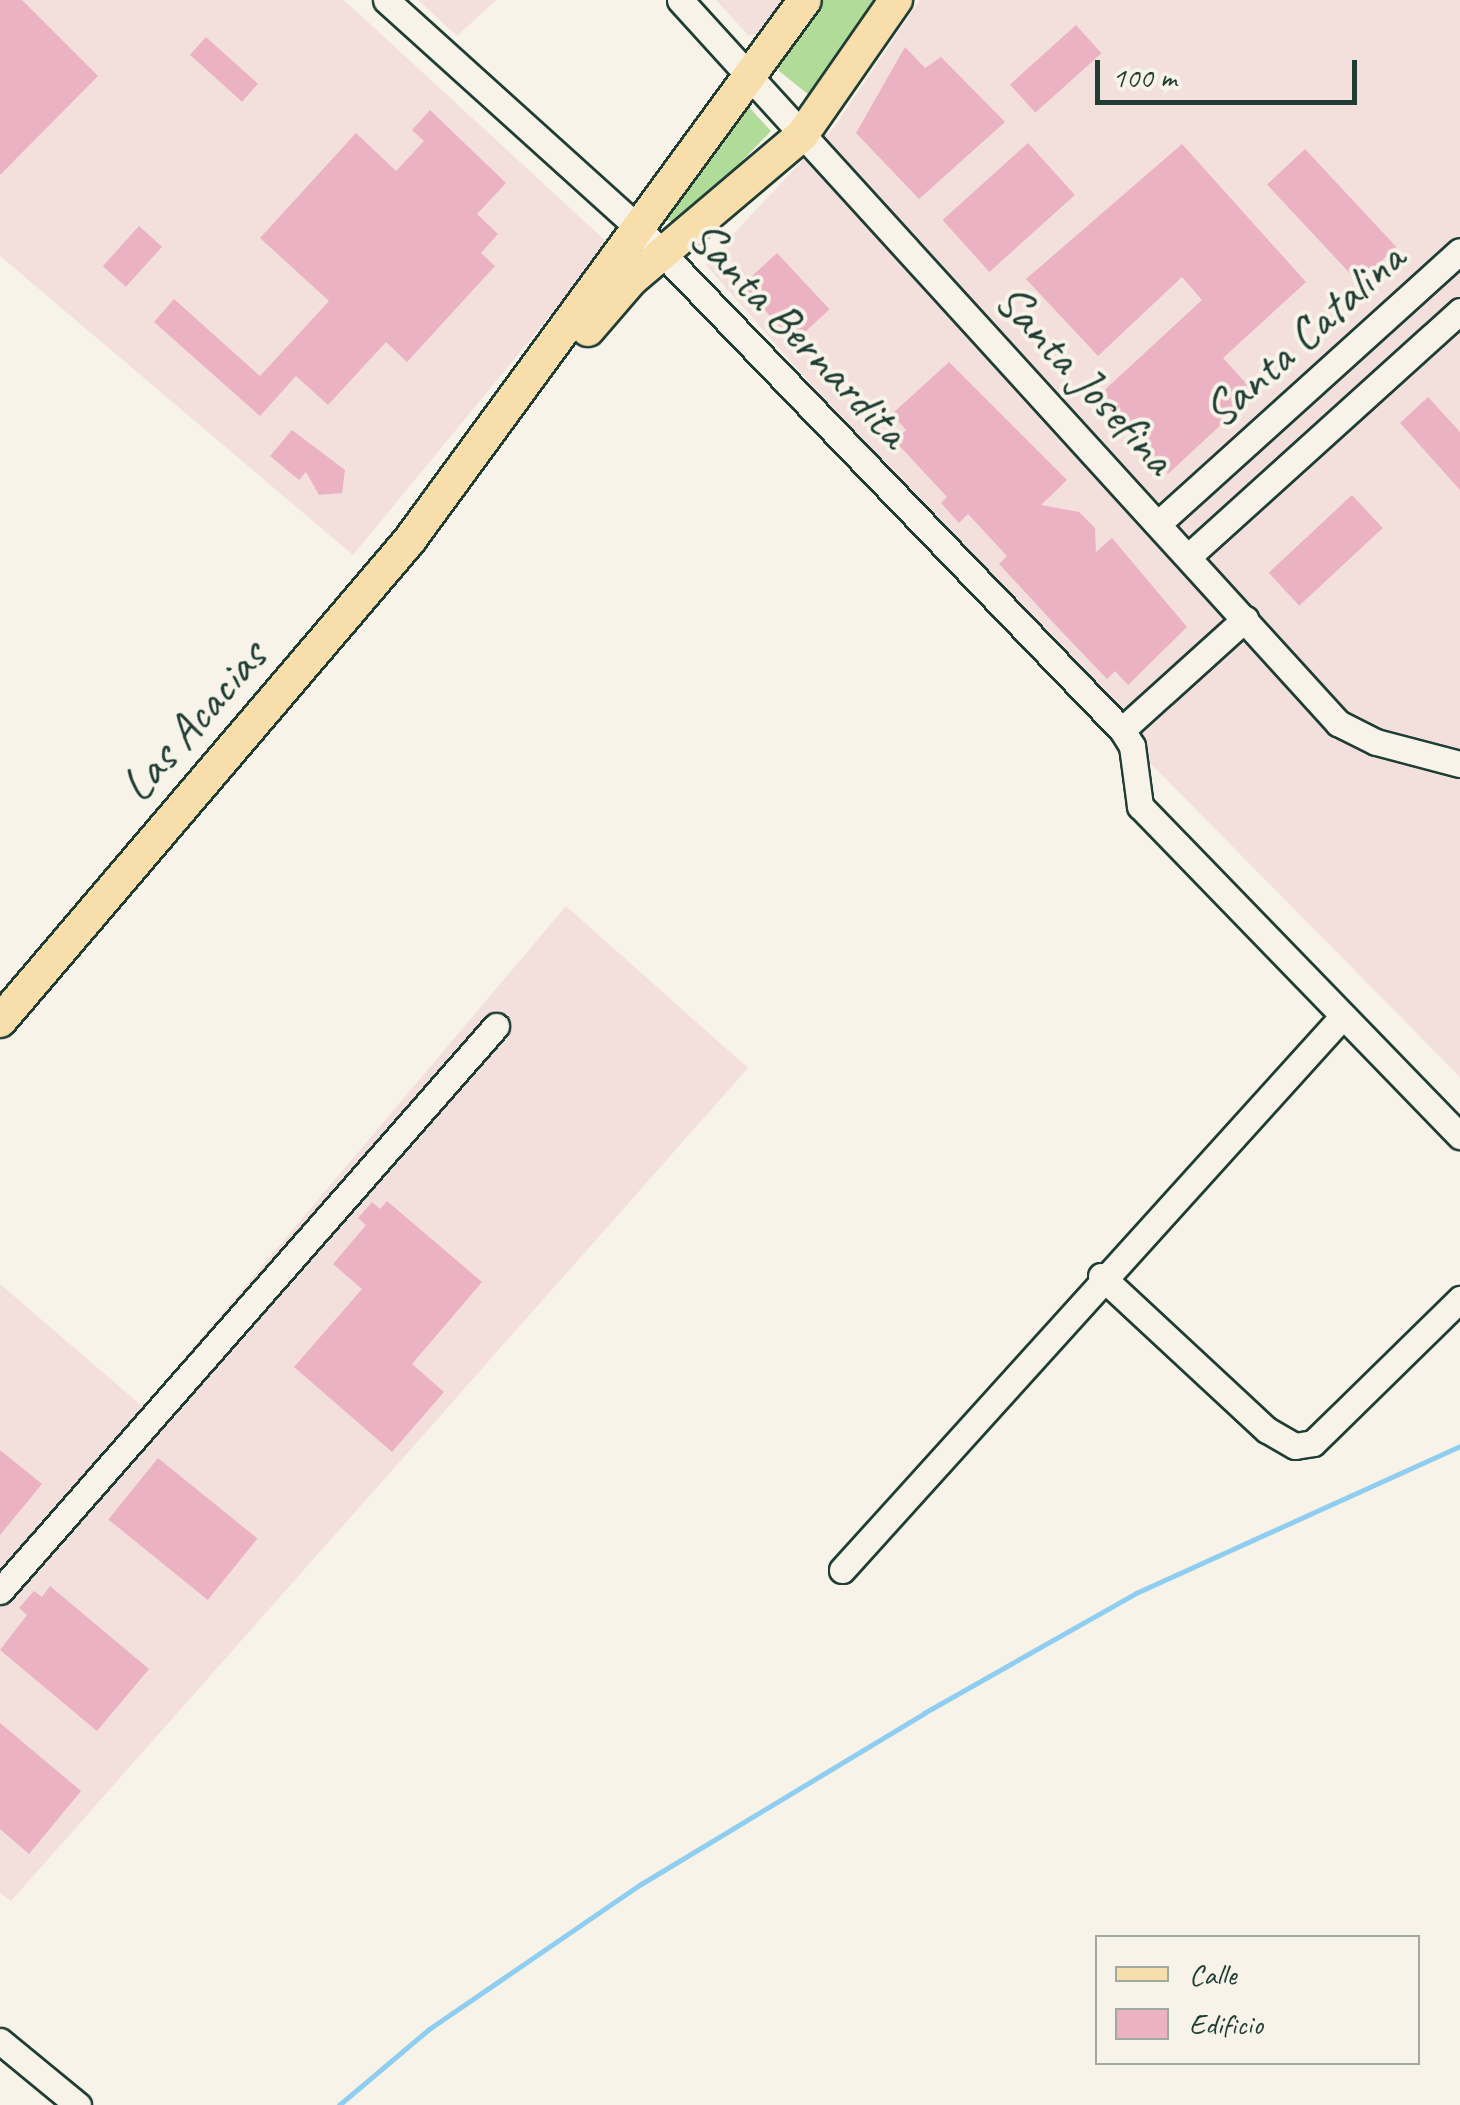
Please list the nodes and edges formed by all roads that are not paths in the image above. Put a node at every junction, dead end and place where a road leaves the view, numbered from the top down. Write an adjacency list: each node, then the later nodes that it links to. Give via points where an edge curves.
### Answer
1 (386, 0): 7 (street, Santa Bernardita)
2 (680, 0): 5 (street, Santa Josefina)
3 (806, 0): 5 (main road, Las Acacias)
4 (896, 0): 6 (main road, Las Acacias)
5 (752, 80): 6 (street, Santa Josefina); 7 (main road, Las Acacias)
6 (802, 135): 9 (main road, Las Acacias); 12 (street, Santa Josefina)
7 (638, 228): 9 (street, Santa Bernardita); 11 (main road, Las Acacias)
8 (1460, 251): 12 (street, Santa Catalina)
9 (664, 254): 11 (main road, Las Acacias, via 621,290); 15 (street, Santa Bernardita)
10 (1460, 311): 13 (street, Santa Catalina)
11 (455, 482): 18 (main road, Las Acacias)
12 (1160, 522): 13 (street, Santa Josefina)
13 (1190, 556): 14 (street, Santa Josefina)
14 (1244, 619): 15 (street); 16 (street, Santa Josefina, via 1348,730)
15 (1127, 738): 17 (street, via 1140,806)
16 (1460, 764)
17 (1343, 1016): 20 (street); 21 (street)
18 (0, 1021)
19 (496, 1026): 24 (street)
20 (1460, 1136)
21 (1101, 1276): 22 (street, via 1267,1430 1295,1446 1313,1444); 23 (street)
22 (1460, 1299)
23 (842, 1570)
24 (0, 1592)
25 (0, 2041): 26 (street)
26 (78, 2105)

